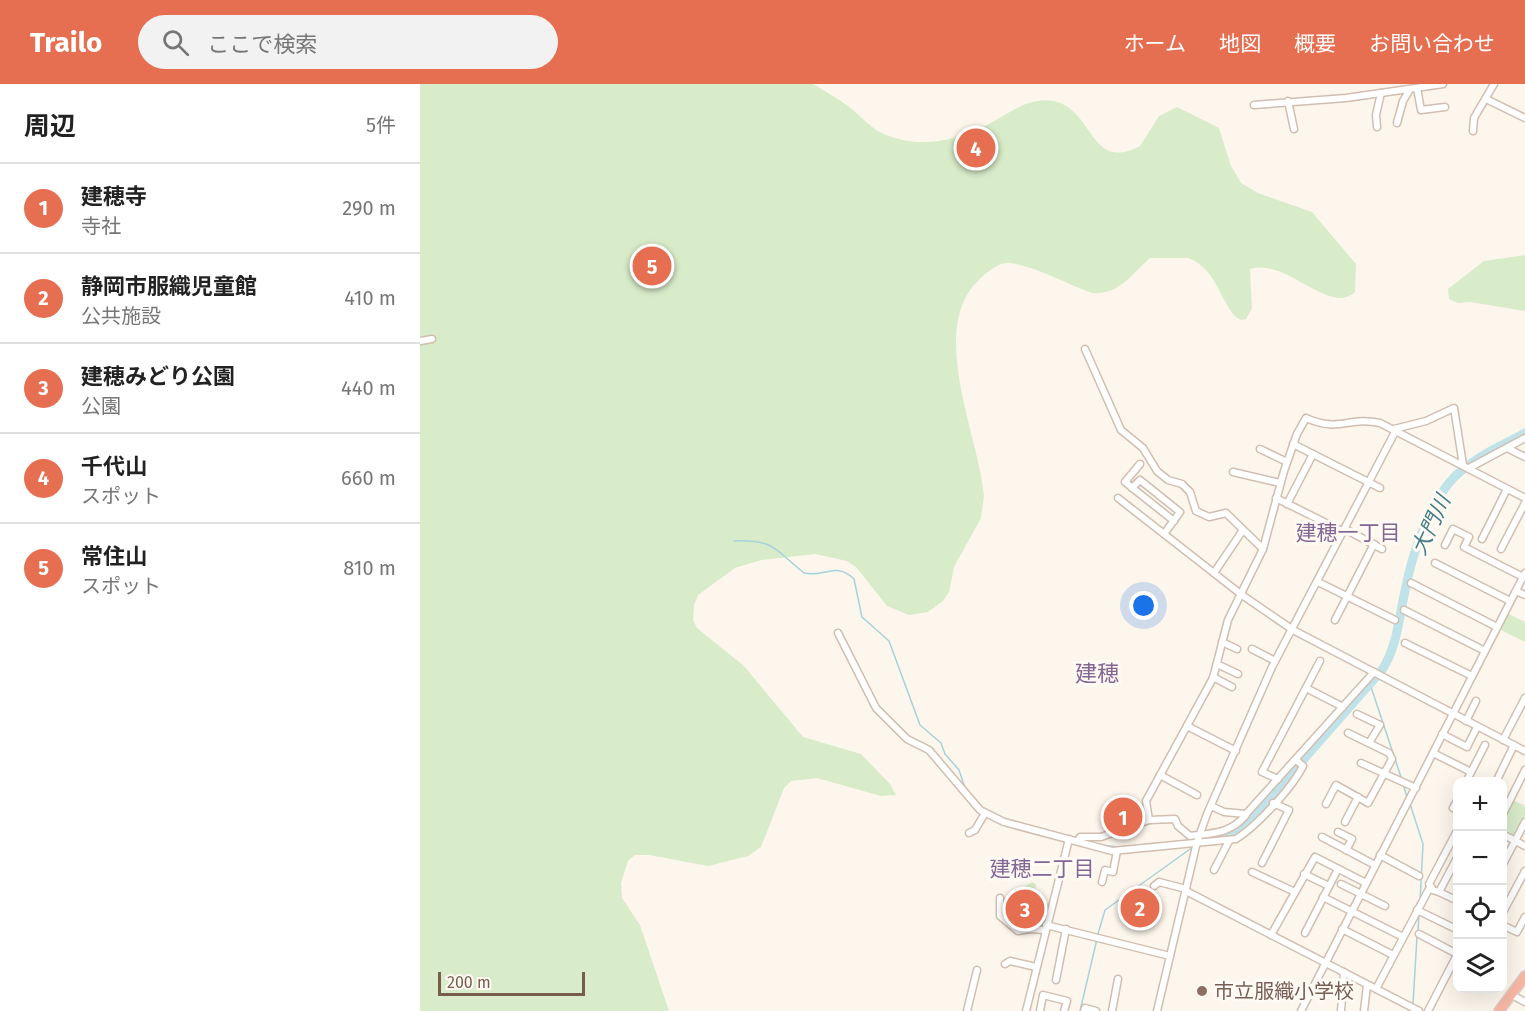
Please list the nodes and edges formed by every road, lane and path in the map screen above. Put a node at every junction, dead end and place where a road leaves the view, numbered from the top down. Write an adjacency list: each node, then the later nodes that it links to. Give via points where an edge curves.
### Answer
1 (1372, 84): 5 (street)
2 (1443, 84): 4 (street)
3 (1494, 84): 6 (street)
4 (1415, 87): 5 (street); 9 (street, via 1421,110); 11 (street, via 1403,101)
5 (1378, 93): 7 (street); 12 (street)
6 (1486, 99): 10 (street); 14 (street, via 1474,118)
7 (1288, 101): 8 (street); 13 (street)
8 (1254, 105)
9 (1445, 107)
10 (1525, 118)
11 (1397, 123)
12 (1377, 127)
13 (1293, 129)
14 (1473, 131)
15 (432, 339): 16 (street)
16 (420, 341)
17 (1085, 350): 39 (street, via 1121,430 1143,448 1157,471 1190,492 1196,511 1209,517 1226,513)
18 (1394, 429): 20 (street, via 1361,421 1329,426 1306,418); 27 (street); 27 (street, via 1426,421 1454,408); 29 (street)
19 (1525, 438): 21 (street)
20 (1293, 444): 23 (street); 25 (street)
21 (1507, 448): 24 (street); 27 (street)
22 (1260, 449): 25 (street)
23 (1313, 454): 29 (street); 37 (street)
24 (1525, 457)
25 (1287, 462): 30 (street)
26 (1140, 464): 31 (street, via 1125,482)
27 (1466, 467): 33 (street)
28 (1233, 472): 30 (street)
29 (1369, 482): 32 (street); 40 (street)
30 (1280, 483): 35 (street)
31 (1132, 488): 38 (street); 38 (street, via 1140,480 1180,512)
32 (1380, 488)
33 (1507, 489): 36 (street); 42 (street)
34 (1118, 498): 41 (street)
35 (1276, 498): 37 (street); 45 (street)
36 (1525, 499): 47 (street)
37 (1287, 504): 40 (street)
38 (1174, 520): 41 (street)
39 (1243, 530): 45 (street); 49 (street)
40 (1344, 531): 43 (street); 51 (street)
41 (1164, 534): 49 (street)
42 (1482, 539)
43 (1374, 544): 46 (street); 56 (street)
44 (1445, 544): 50 (street, via 1453,529 1469,537 1464,547)
45 (1263, 549): 54 (street)
46 (1382, 549)
47 (1501, 549)
48 (1436, 563): 57 (street)
49 (1214, 573): 54 (street)
50 (1524, 575): 53 (street)
51 (1318, 582): 56 (street); 62 (street)
52 (1411, 583): 61 (street)
53 (1516, 591): 55 (street); 57 (street)
54 (1242, 595): 62 (street); 64 (street, via 1232,610)
55 (1525, 595)
56 (1347, 597): 59 (street); 60 (street)
57 (1510, 601): 61 (street)
58 (1404, 610): 68 (street)
59 (1335, 620)
60 (1395, 620)
61 (1497, 627): 68 (street)
62 (1293, 630): 69 (street); 72 (street)
63 (838, 633): 112 (street, via 876,708 907,739 929,750)
64 (1222, 642): 66 (street); 71 (street)
65 (1405, 643): 74 (street)
66 (1238, 649)
67 (1252, 649): 69 (street)
68 (1485, 651): 74 (street)
69 (1275, 661): 93 (street)
70 (1320, 661): 77 (street)
71 (1217, 664): 73 (street); 75 (street)
72 (1374, 672): 80 (street); 83 (street)
73 (1238, 674)
74 (1472, 676): 83 (street)
75 (1213, 677): 76 (street); 85 (street)
76 (1232, 687)
77 (1306, 688): 80 (street); 104 (street, via 1262,772)
78 (1525, 698): 81 (street)
79 (1476, 701): 84 (street)
80 (1343, 707): 96 (street)
81 (1522, 711): 89 (street)
82 (1357, 714): 90 (street, via 1380,725)
83 (1452, 714): 84 (street); 88 (street)
84 (1466, 721): 86 (street)
85 (1187, 726): 93 (street); 100 (street)
86 (1477, 727): 88 (street, via 1467,747); 89 (street)
87 (1348, 733): 90 (street)
88 (1442, 735): 95 (street)
89 (1503, 740): 92 (street)
90 (1369, 743): 101 (street, via 1389,753 1392,759)
91 (1485, 745): 99 (street)
92 (1514, 745): 94 (street); 103 (street)
93 (1236, 751): 110 (street)
94 (1525, 751)
95 (1433, 753): 99 (street); 105 (street)
96 (1296, 760): 104 (street); 108 (street, via 1303,766)
97 (1361, 763): 101 (street)
98 (1525, 770): 111 (street)
99 (1471, 772): 102 (street)
100 (1160, 775): 106 (street); 114 (street, via 1146,801)
101 (1383, 775): 105 (street); 107 (street, via 1368,803)
102 (1468, 777)
103 (1498, 777)
104 (1278, 779): 113 (street)
105 (1416, 788): 130 (street)
106 (1197, 795)
107 (1358, 797): 109 (street, via 1336,785); 115 (street)
108 (1274, 803): 125 (street, via 1246,832); 132 (street, via 1289,810)
109 (1326, 804)
110 (1211, 806): 113 (street); 122 (street)
111 (1507, 808)
112 (985, 813): 119 (street); 123 (street)
113 (1246, 814): 122 (street, via 1225,832)
114 (1149, 820): 122 (street, via 1175,819 1190,836); 124 (street, via 1108,835 1080,837)
115 (1345, 822)
116 (1525, 822): 126 (street)
117 (1457, 831): 146 (street, via 1428,884)
118 (1338, 832): 128 (street, via 1352,839)
119 (969, 833)
120 (1507, 836): 126 (street)
121 (1322, 837): 128 (street)
122 (1198, 838): 125 (street); 129 (street); 147 (street)
123 (1069, 839): 124 (street); 159 (street)
124 (1078, 841): 129 (street)
125 (1229, 841): 136 (street)
126 (1515, 841): 127 (street); 131 (street)
127 (1525, 846)
128 (1346, 850): 133 (street)
129 (1117, 851): 141 (street, via 1113,872 1105,870)
130 (1380, 855): 133 (street); 140 (street)
131 (1507, 858)
132 (1262, 863)
133 (1375, 865): 142 (street)
134 (1453, 865): 149 (street)
135 (1338, 869): 139 (street, via 1315,857); 142 (street); 145 (street)
136 (1214, 870)
137 (1525, 870): 155 (street)
138 (1252, 872): 148 (street)
139 (1304, 874): 145 (street); 148 (street)
140 (1419, 876)
141 (1102, 882)
142 (1366, 883): 150 (street)
143 (1341, 884): 150 (street)
144 (1154, 886): 147 (street, via 1159,882)
145 (1329, 886): 151 (street)
146 (1432, 888): 149 (street); 156 (street)
147 (1186, 890): 167 (street); 171 (street)
148 (1295, 892): 167 (street)
149 (1439, 892): 153 (street)
150 (1360, 894): 154 (street); 157 (street)
151 (1323, 897): 157 (street); 165 (street)
152 (1000, 898): 159 (street, via 1000,916 1018,932)
153 (1453, 899)
154 (1385, 906)
155 (1507, 906)
156 (1417, 910): 161 (street); 168 (street)
157 (1351, 912): 163 (street); 168 (street)
158 (1525, 917): 164 (street)
159 (1046, 927): 162 (street); 176 (street)
160 (1507, 927): 164 (street)
161 (1453, 928)
162 (1066, 929): 171 (street); 181 (street)
163 (1342, 929): 172 (street); 174 (street)
164 (1517, 932): 169 (street)
165 (1305, 933)
166 (1419, 934): 170 (street)
167 (1271, 935): 174 (street)
168 (1403, 937): 172 (street)
169 (1525, 937)
170 (1453, 951)
171 (1170, 956): 194 (street)
172 (1393, 956): 183 (street)
173 (1453, 961): 199 (street)
174 (1325, 963): 178 (street); 195 (street)
175 (1005, 964): 176 (street, via 1010,961)
176 (1036, 968): 188 (street)
177 (977, 970): 187 (street)
178 (1344, 972): 182 (street); 196 (street)
179 (1525, 976): 184 (highway)
180 (1118, 979): 193 (street)
181 (1056, 980)
182 (1367, 985): 183 (street); 197 (street)
183 (1376, 989): 186 (street)
184 (1512, 995): 185 (street); 200 (highway)
185 (1525, 1002)
186 (1408, 1008): 198 (street)
187 (967, 1011)
188 (1026, 1011)
189 (1040, 1011): 190 (street, via 1044,995 1067,1001)
190 (1064, 1011)
191 (1084, 1011): 192 (street)
192 (1096, 1011)
193 (1112, 1011)
194 (1157, 1011)
195 (1300, 1011)
196 (1341, 1011)
197 (1364, 1011)
198 (1419, 1011)
199 (1428, 1011)
200 (1499, 1011)

